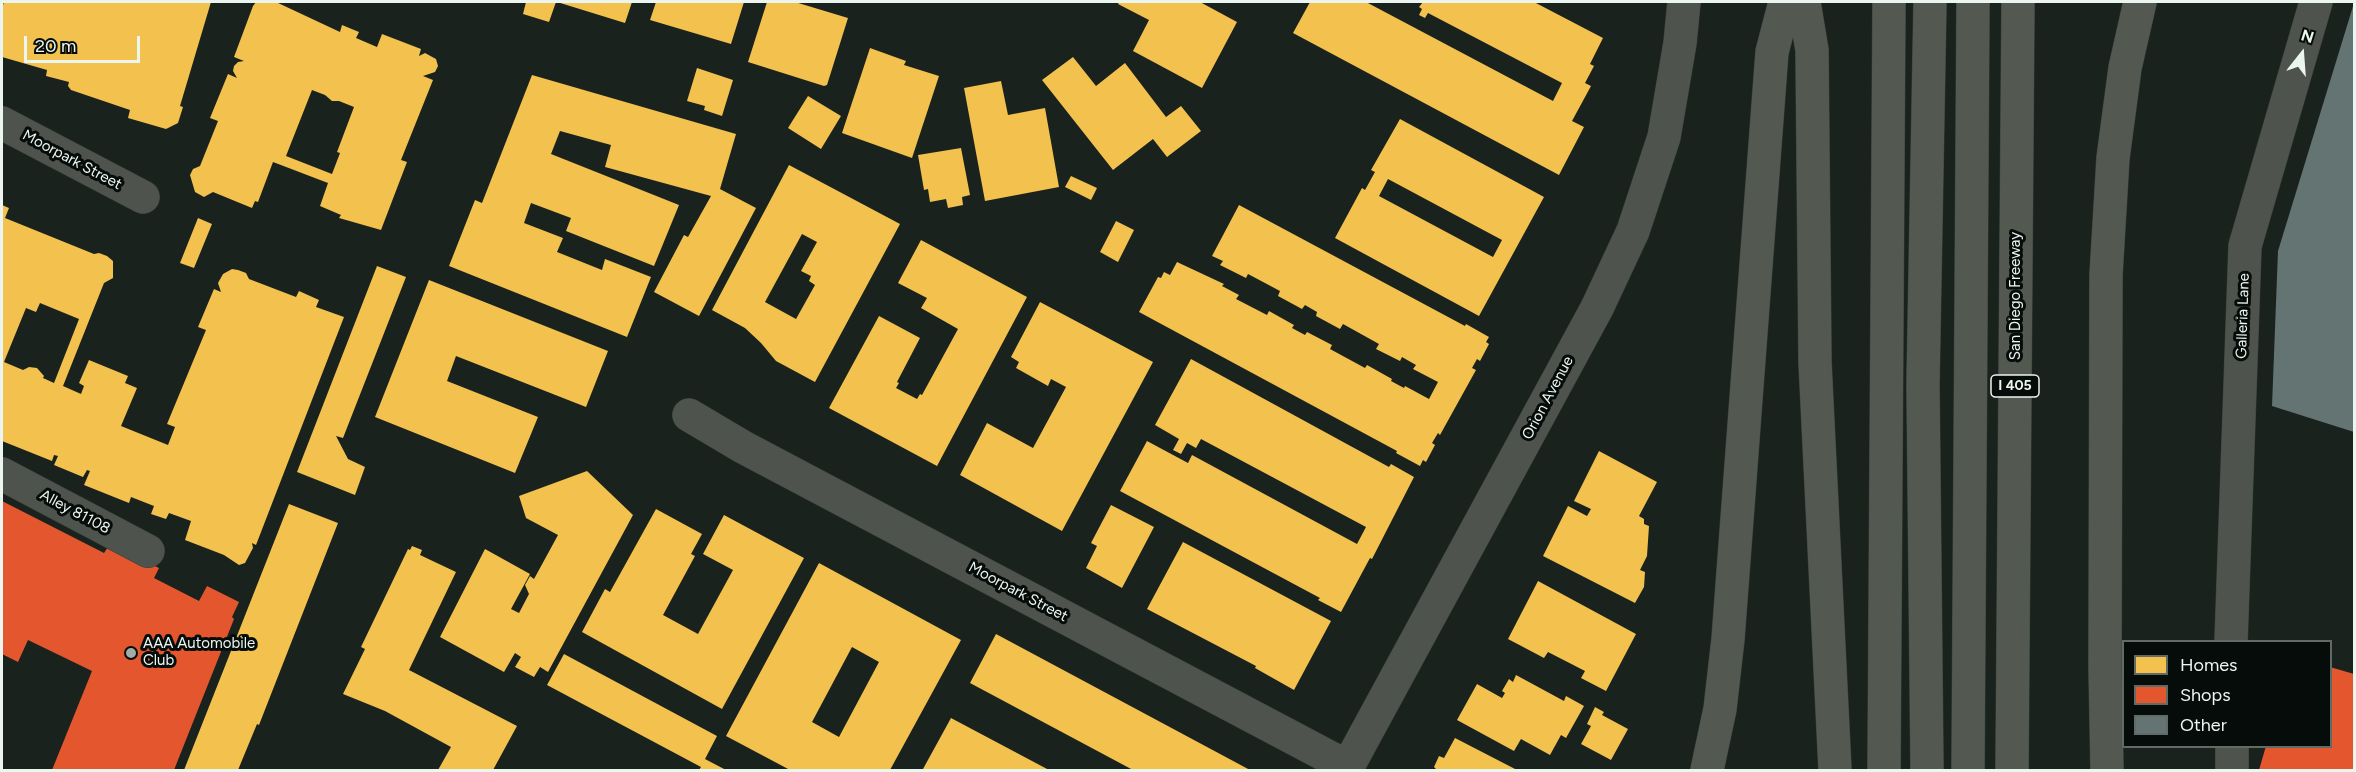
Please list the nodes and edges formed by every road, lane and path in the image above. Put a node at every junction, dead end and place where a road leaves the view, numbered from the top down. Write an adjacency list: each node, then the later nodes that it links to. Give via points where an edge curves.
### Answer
1 (1683, 2): 17 (street, Orion Avenue, via 1664,137 1633,231 1597,308)
2 (1785, 2): 18 (highway, via 1772,52 1728,639 1720,709)
3 (1804, 2): 19 (highway, via 1812,50 1815,362)
4 (1889, 2): 20 (highway)
5 (1930, 2): 21 (highway, via 1923,384)
6 (1973, 2): 22 (highway)
7 (2018, 2): 23 (highway, San Diego Freeway / I 405)
8 (2140, 2): 24 (highway, via 2125,68 2113,158 2106,275)
9 (2316, 2): 15 (street, Galleria Lane, via 2245,246)
10 (2, 123): 11 (street, Moorpark Street)
11 (142, 197)
12 (689, 415): 17 (street, Moorpark Street)
13 (2, 474): 14 (street, Alley 81108)
14 (148, 551)
15 (2231, 640)
16 (2232, 748): 25 (street)
17 (1347, 769)
18 (1707, 771)
19 (1835, 771)
20 (1884, 771)
21 (1926, 771)
22 (1968, 771)
23 (2012, 771)
24 (2107, 771)
25 (2232, 771)

